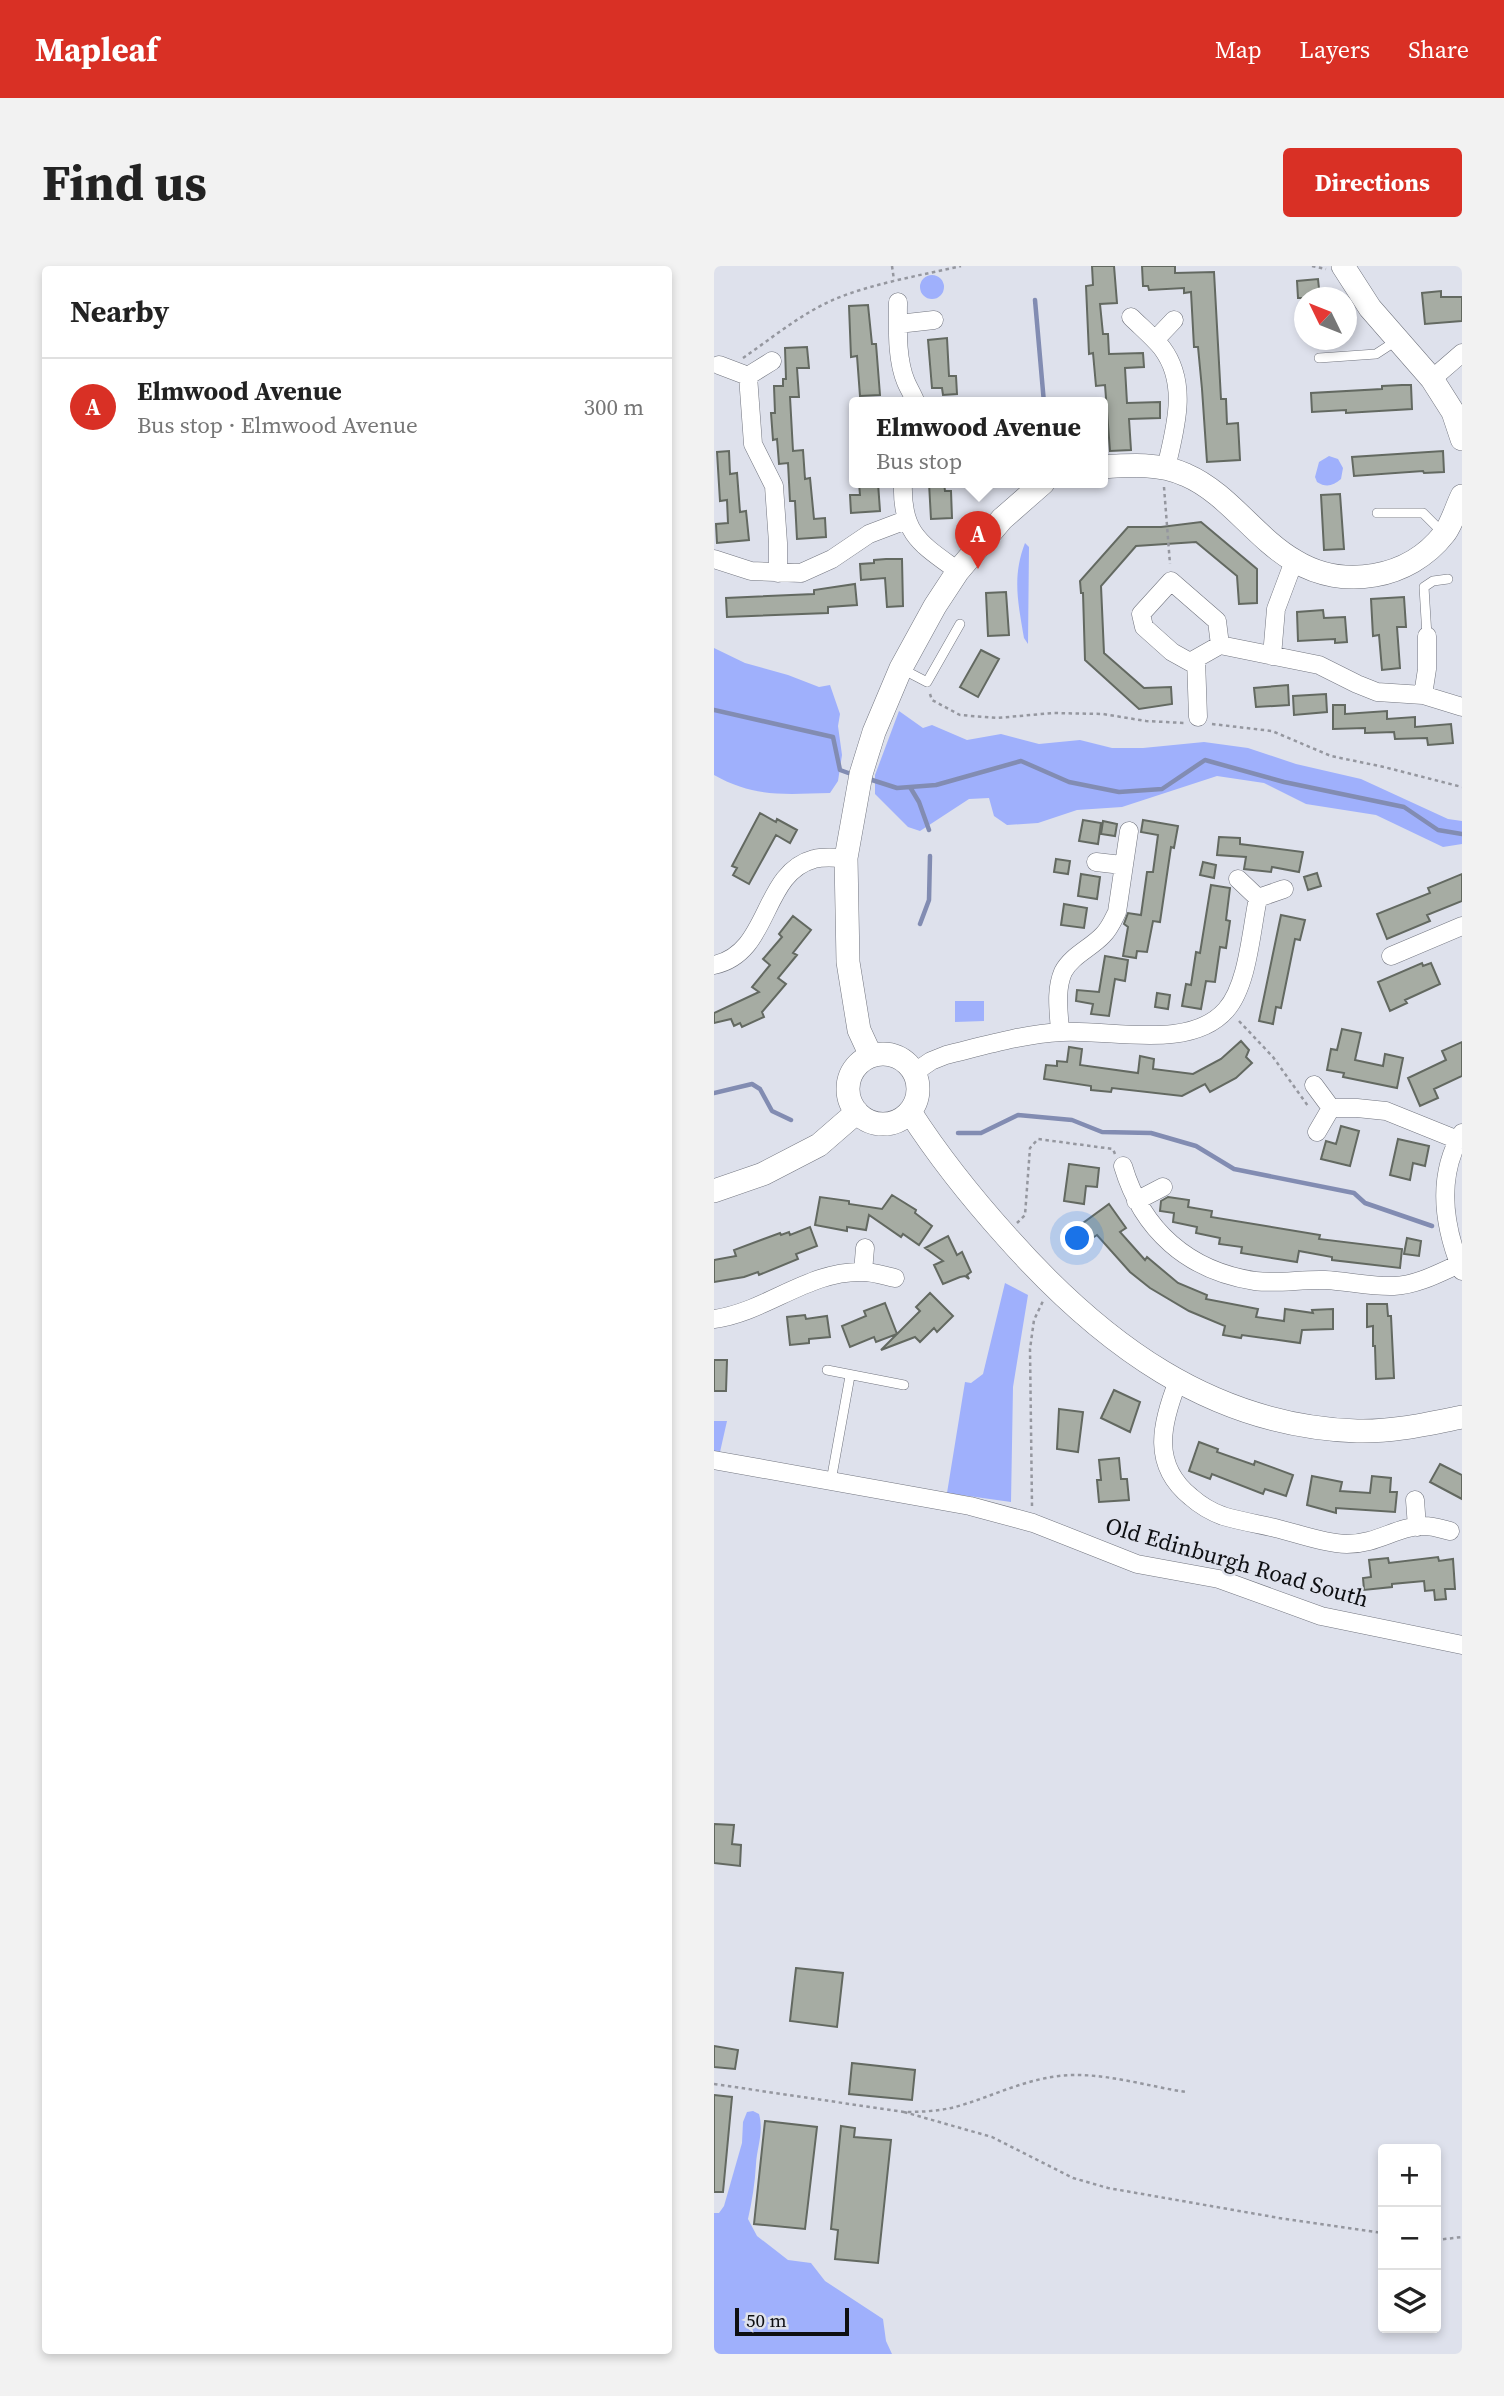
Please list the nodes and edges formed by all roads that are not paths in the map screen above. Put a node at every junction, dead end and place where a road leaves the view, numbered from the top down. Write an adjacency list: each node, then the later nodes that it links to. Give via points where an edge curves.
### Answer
1 (1343, 266): 8 (street, via 1370,309)
2 (898, 302): 6 (street)
3 (1131, 317): 7 (street)
4 (934, 320): 6 (street)
5 (1174, 320): 7 (street)
6 (898, 324): 15 (street, via 902,367)
7 (1155, 340): 18 (street, via 1175,374 1179,401)
8 (1398, 340): 10 (lane, via 1376,354); 14 (street)
9 (1462, 353): 14 (street)
10 (1320, 358)
11 (772, 361): 13 (street)
12 (719, 365): 13 (street)
13 (748, 376): 28 (street, via 754,444 774,486)
14 (1432, 379): 16 (street, via 1453,412)
15 (913, 397)
16 (1462, 439)
17 (1108, 467): 18 (street)
18 (1164, 468): 26 (street, via 1188,475 1210,490)
19 (903, 488): 23 (street)
20 (1037, 488): 27 (street, via 1002,519)
21 (1462, 496): 24 (street)
22 (1377, 513): 24 (lane, via 1423,513)
23 (906, 520): 27 (street, via 927,548); 28 (street, via 869,534 818,567)
24 (1444, 534): 26 (street, via 1415,562 1376,577 1327,576)
25 (714, 559): 28 (street, via 751,571)
26 (1294, 561): 33 (street, via 1276,609)
27 (958, 571): 35 (street)
28 (778, 573)
29 (1448, 579): 31 (lane, via 1424,587)
30 (960, 624): 35 (lane, via 927,682)
31 (1427, 636): 36 (street)
32 (1220, 645): 33 (street); 34 (street); 34 (street, via 1217,621 1171,582 1142,614 1144,627 1172,652 1191,662)
33 (1272, 656): 36 (street, via 1319,665 1377,692)
34 (1196, 659): 38 (street)
35 (901, 668): 40 (street, via 861,774)
36 (1423, 695): 37 (street)
37 (1462, 707)
38 (1200, 721)
39 (1129, 831): 42 (street)
40 (846, 858): 48 (street, via 815,858 794,868 779,886 748,946); 50 (street, via 848,962 859,1030)
41 (1096, 862): 42 (street)
42 (1122, 865): 49 (street, via 1112,924 1064,970 1058,996)
43 (1238, 879): 45 (street)
44 (1284, 889): 45 (street)
45 (1258, 898): 49 (street, via 1236,995 1226,1010 1204,1027 1170,1035)
46 (1462, 926): 47 (street)
47 (1391, 956)
48 (714, 965)
49 (1060, 1032): 51 (street, via 946,1055)
50 (871, 1056): 51 (street, via 891,1054); 54 (street, via 853,1070 849,1080 850,1103)
51 (915, 1072): 55 (street, via 918,1093)
52 (1314, 1085): 53 (street)
53 (1329, 1111): 56 (street); 57 (street, via 1385,1111)
54 (857, 1112): 55 (street, via 866,1120 889,1124); 60 (street, via 819,1145 763,1174)
55 (910, 1112): 69 (street, via 949,1170 1054,1288 1125,1348)
56 (1317, 1132)
57 (1460, 1136): 63 (street, via 1445,1185 1445,1212)
58 (1123, 1166): 61 (street)
59 (1163, 1187): 61 (street)
60 (714, 1191)
61 (1136, 1201): 63 (street, via 1166,1242 1206,1267 1256,1281 1394,1286)
62 (865, 1248): 64 (street)
63 (1461, 1268)
64 (863, 1272): 65 (street); 66 (street, via 823,1277 731,1317)
65 (895, 1278)
66 (714, 1319)
67 (827, 1370): 68 (lane)
68 (850, 1376): 70 (lane); 73 (lane)
69 (1178, 1381): 71 (street, via 1253,1414 1320,1428 1394,1430); 75 (street, via 1162,1439 1163,1454 1177,1485 1199,1503 1221,1516 1344,1544 1368,1543)
70 (904, 1385)
71 (1462, 1416)
72 (714, 1460): 73 (street, Old Edinburgh Road South)
73 (831, 1481): 77 (street, Old Edinburgh Road South, via 1032,1522 1137,1564 1219,1579 1321,1616)
74 (1415, 1500): 75 (street)
75 (1417, 1527): 76 (street)
76 (1450, 1531)
77 (1462, 1645)

